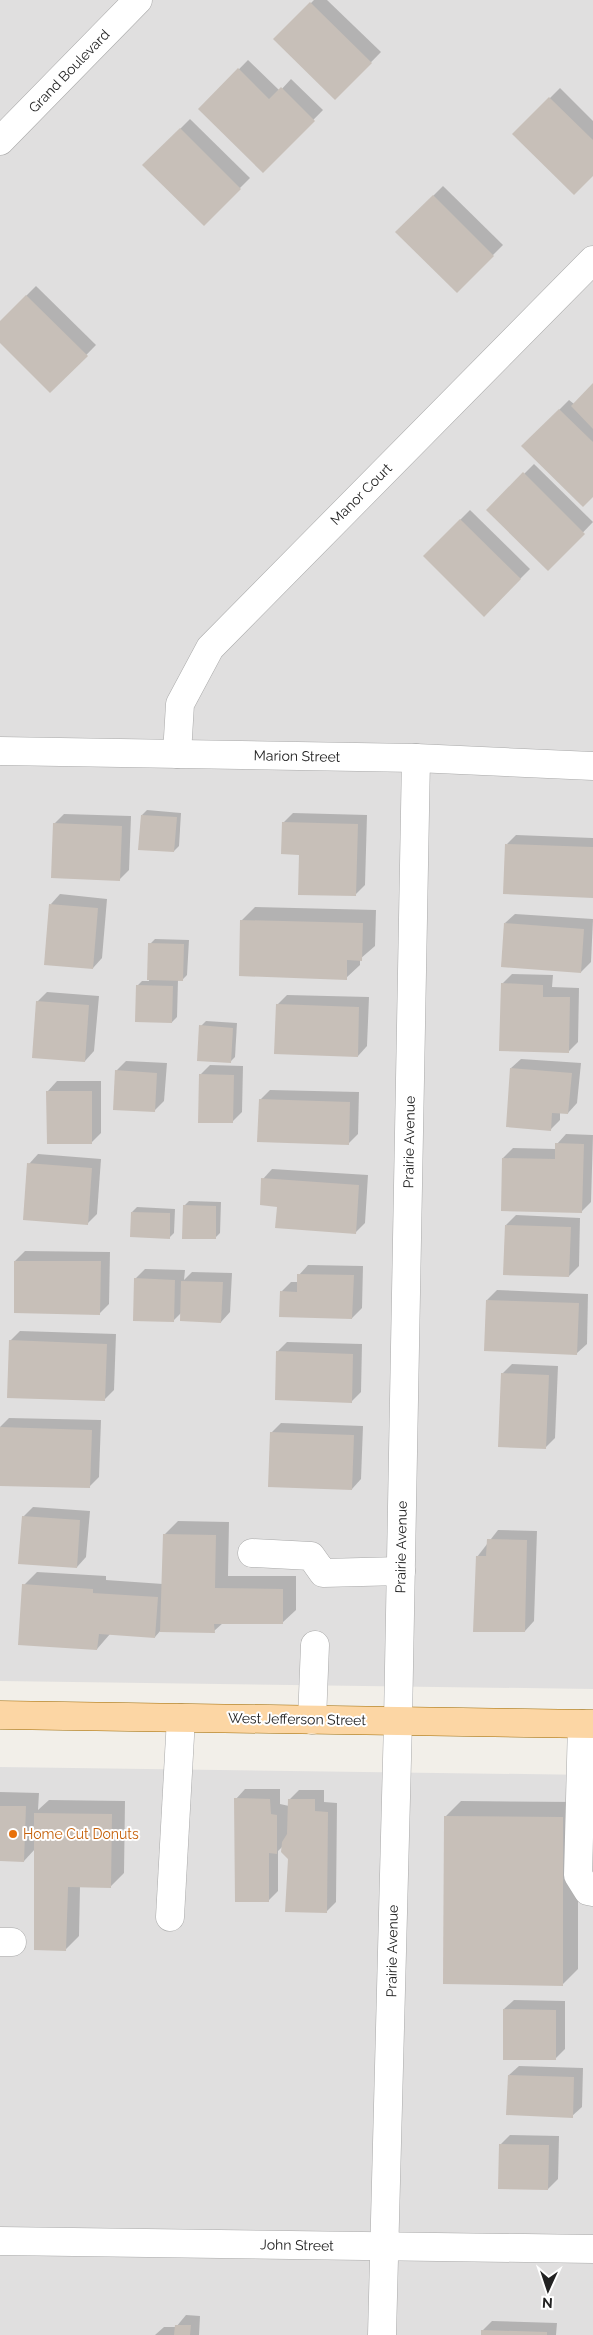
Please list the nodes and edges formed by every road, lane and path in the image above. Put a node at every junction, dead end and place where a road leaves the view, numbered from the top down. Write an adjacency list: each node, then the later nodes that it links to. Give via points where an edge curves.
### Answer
1 (138, 0): 2 (street, Grand Boulevard)
2 (0, 141)
3 (593, 260): 5 (street, Manor Court, via 210,648 180,704)
4 (0, 751): 5 (street, Marion Street)
5 (177, 754): 6 (street, Marion Street)
6 (416, 758): 7 (street, Marion Street); 9 (street, Prairie Avenue)
7 (593, 766)
8 (252, 1553): 9 (street, via 311,1556 324,1573)
9 (401, 1571): 14 (street, Prairie Avenue)
10 (315, 1645): 13 (street)
11 (0, 1715): 12 (main road, West Jefferson Street)
12 (181, 1718): 13 (main road, West Jefferson Street); 17 (street)
13 (312, 1720): 14 (main road, West Jefferson Street)
14 (398, 1721): 15 (main road, West Jefferson Street); 19 (street, Prairie Avenue)
15 (588, 1724): 16 (street, via 578,1875 588,1891)
16 (593, 1892)
17 (170, 1917)
18 (0, 2241): 19 (street, John Street)
19 (384, 2246): 20 (street, John Street); 21 (street, Prairie Avenue)
20 (593, 2250)
21 (382, 2335)

